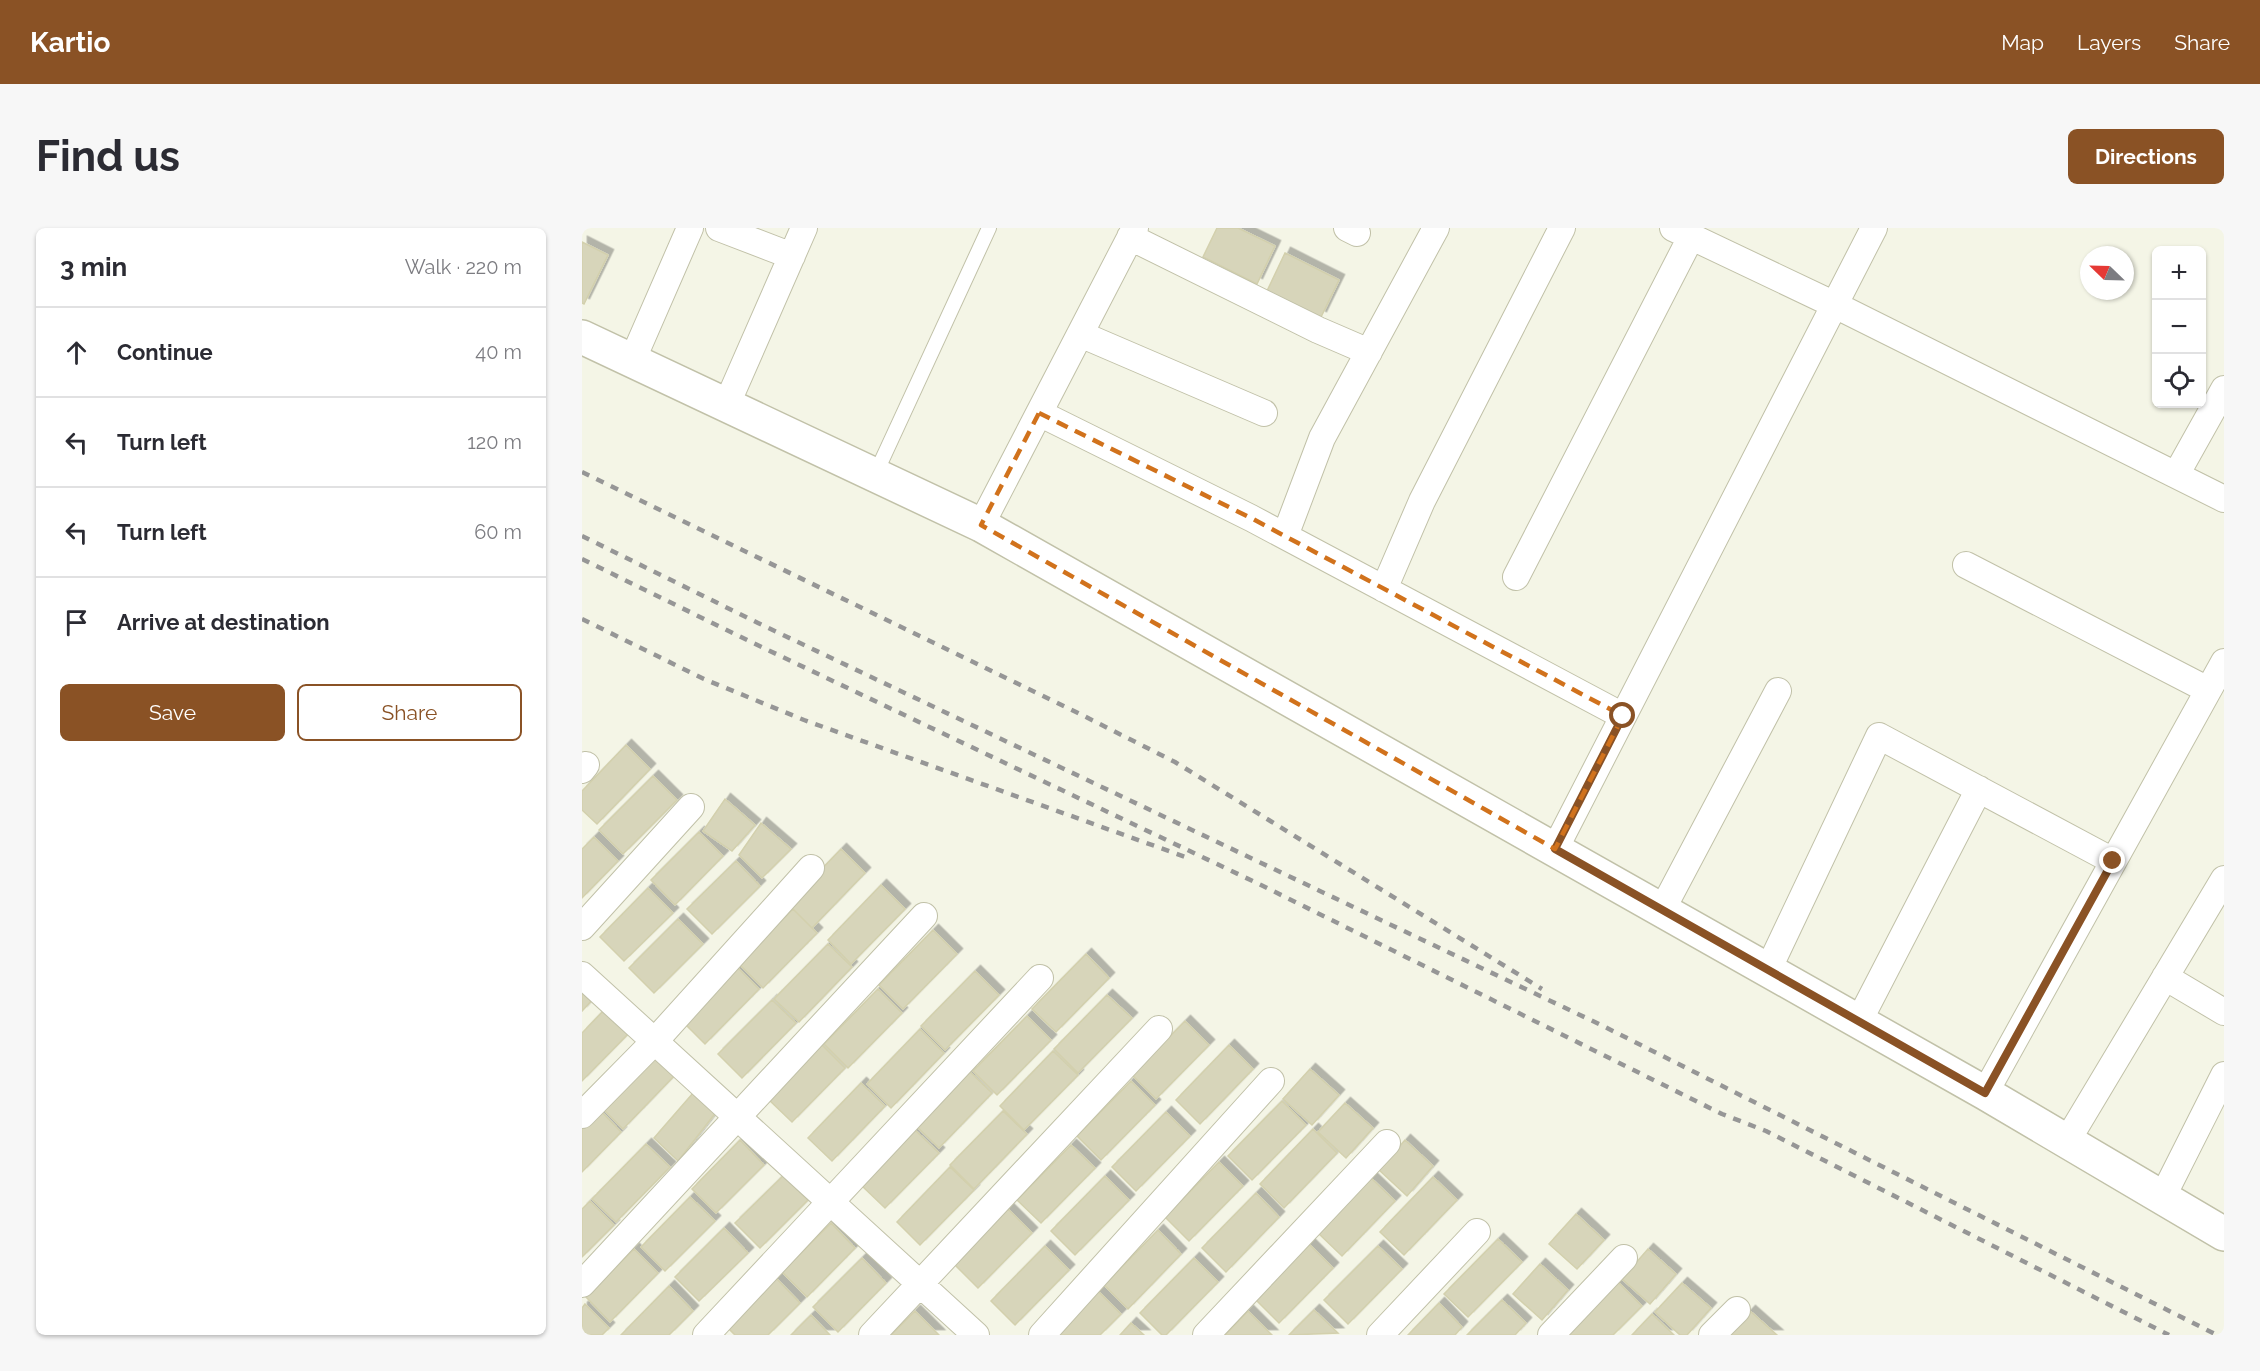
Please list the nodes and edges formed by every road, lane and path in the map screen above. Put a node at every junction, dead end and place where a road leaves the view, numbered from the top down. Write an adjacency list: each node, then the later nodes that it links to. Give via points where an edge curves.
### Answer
1 (690, 228): 15 (street)
2 (719, 228): 10 (street)
3 (804, 228): 10 (street)
4 (989, 228): 20 (lane)
5 (1436, 228): 14 (street)
6 (1562, 228): 27 (street, via 1422,501)
7 (1874, 228): 11 (street)
8 (1682, 232): 11 (street); 26 (street)
9 (1132, 233): 12 (street); 14 (street, via 1318,330)
10 (792, 256): 17 (street)
11 (1835, 305): 21 (street); 31 (street)
12 (1080, 334): 18 (street); 19 (street)
13 (582, 337): 15 (street)
14 (1369, 352): 24 (street, via 1322,438)
15 (632, 361): 17 (street)
16 (2224, 389): 21 (street)
17 (726, 406): 20 (street)
18 (1039, 413): 23 (street); 24 (street)
19 (1264, 413)
20 (875, 475): 23 (street)
21 (2176, 475): 22 (street)
22 (2224, 499)
23 (981, 525): 34 (street)
24 (1285, 536): 27 (street)
25 (1966, 566): 29 (street)
26 (1516, 577)
27 (1383, 589): 31 (street)
28 (2224, 662): 29 (street)
29 (2208, 690): 35 (street)
30 (1778, 691): 38 (street)
31 (1623, 716): 34 (street)
32 (1979, 789): 35 (street); 41 (street, via 1879,736); 46 (street)
33 (691, 807): 40 (street)
34 (1555, 849): 38 (street)
35 (2113, 861): 51 (street)
36 (811, 868): 48 (street)
37 (2224, 879): 43 (street)
38 (1662, 910): 41 (street)
39 (924, 916): 53 (street)
40 (582, 927)
41 (1768, 970): 46 (street)
42 (582, 975): 48 (street)
43 (2165, 977): 45 (street); 54 (street)
44 (1040, 978): 57 (street)
45 (2224, 1012)
46 (1859, 1021): 51 (street)
47 (1159, 1029): 61 (street)
48 (654, 1042): 52 (street); 53 (street)
49 (2224, 1075): 56 (street)
50 (1271, 1081): 67 (street)
51 (1985, 1093): 54 (street)
52 (582, 1115)
53 (738, 1118): 57 (street); 62 (street)
54 (2067, 1141): 56 (street)
55 (1387, 1143): 68 (street)
56 (2162, 1197): 59 (street)
57 (829, 1202): 61 (street); 64 (street)
58 (1477, 1232): 69 (street)
59 (2224, 1234)
60 (1624, 1258): 70 (street)
61 (919, 1283): 65 (street); 66 (street)
62 (582, 1284)
63 (1737, 1310): 71 (street)
64 (706, 1335)
65 (872, 1335)
66 (976, 1335)
67 (1042, 1335)
68 (1206, 1335)
69 (1380, 1335)
70 (1551, 1335)
71 (1712, 1335)

